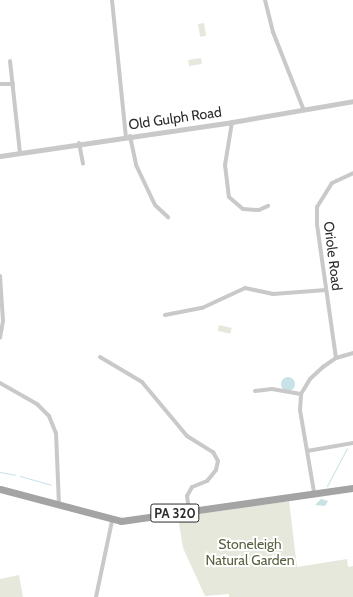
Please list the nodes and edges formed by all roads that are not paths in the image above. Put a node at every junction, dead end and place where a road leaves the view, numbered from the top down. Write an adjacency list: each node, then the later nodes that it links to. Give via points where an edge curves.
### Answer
1 (112, 0): 9 (street)
2 (265, 0): 7 (street, via 274,32)
3 (10, 61): 5 (street)
4 (0, 84): 5 (street)
5 (13, 84): 11 (street)
6 (353, 100): 7 (street, Old Gulph Road)
7 (303, 108): 8 (street, Old Gulph Road)
8 (232, 122): 9 (street, Old Gulph Road); 15 (street, via 225,165 229,196 238,207 249,210)
9 (128, 137): 10 (street, Old Gulph Road); 16 (street, via 136,165 155,205)
10 (79, 143): 11 (street, Old Gulph Road); 13 (street)
11 (20, 153): 12 (street, Old Gulph Road)
12 (0, 156)
13 (83, 164)
14 (353, 173): 18 (street, Oriole Road, via 332,183 317,207)
15 (268, 206)
16 (168, 218)
17 (0, 276): 20 (street, via 3,321)
18 (326, 290): 19 (street, via 273,294 245,288 202,308); 23 (street, Oriole Road)
19 (165, 315)
20 (0, 338)
21 (353, 354): 23 (street)
22 (100, 357): 33 (street, via 142,382 187,436 213,452 218,461 216,470 207,481 192,487 187,496)
23 (336, 358): 26 (street, via 310,379)
24 (0, 383): 32 (street, via 37,404 49,416 56,433)
25 (256, 391): 26 (street, via 272,390)
26 (301, 394): 28 (street, via 300,410)
27 (353, 443): 28 (street)
28 (307, 451): 31 (street)
29 (353, 488): 31 (main road, PA 320)
30 (0, 489): 32 (main road, PA 320)
31 (314, 492): 33 (main road, PA 320)
32 (59, 505): 34 (main road, PA 320)
33 (189, 510): 34 (main road, PA 320)
34 (112, 521): 35 (street)
35 (96, 597)

